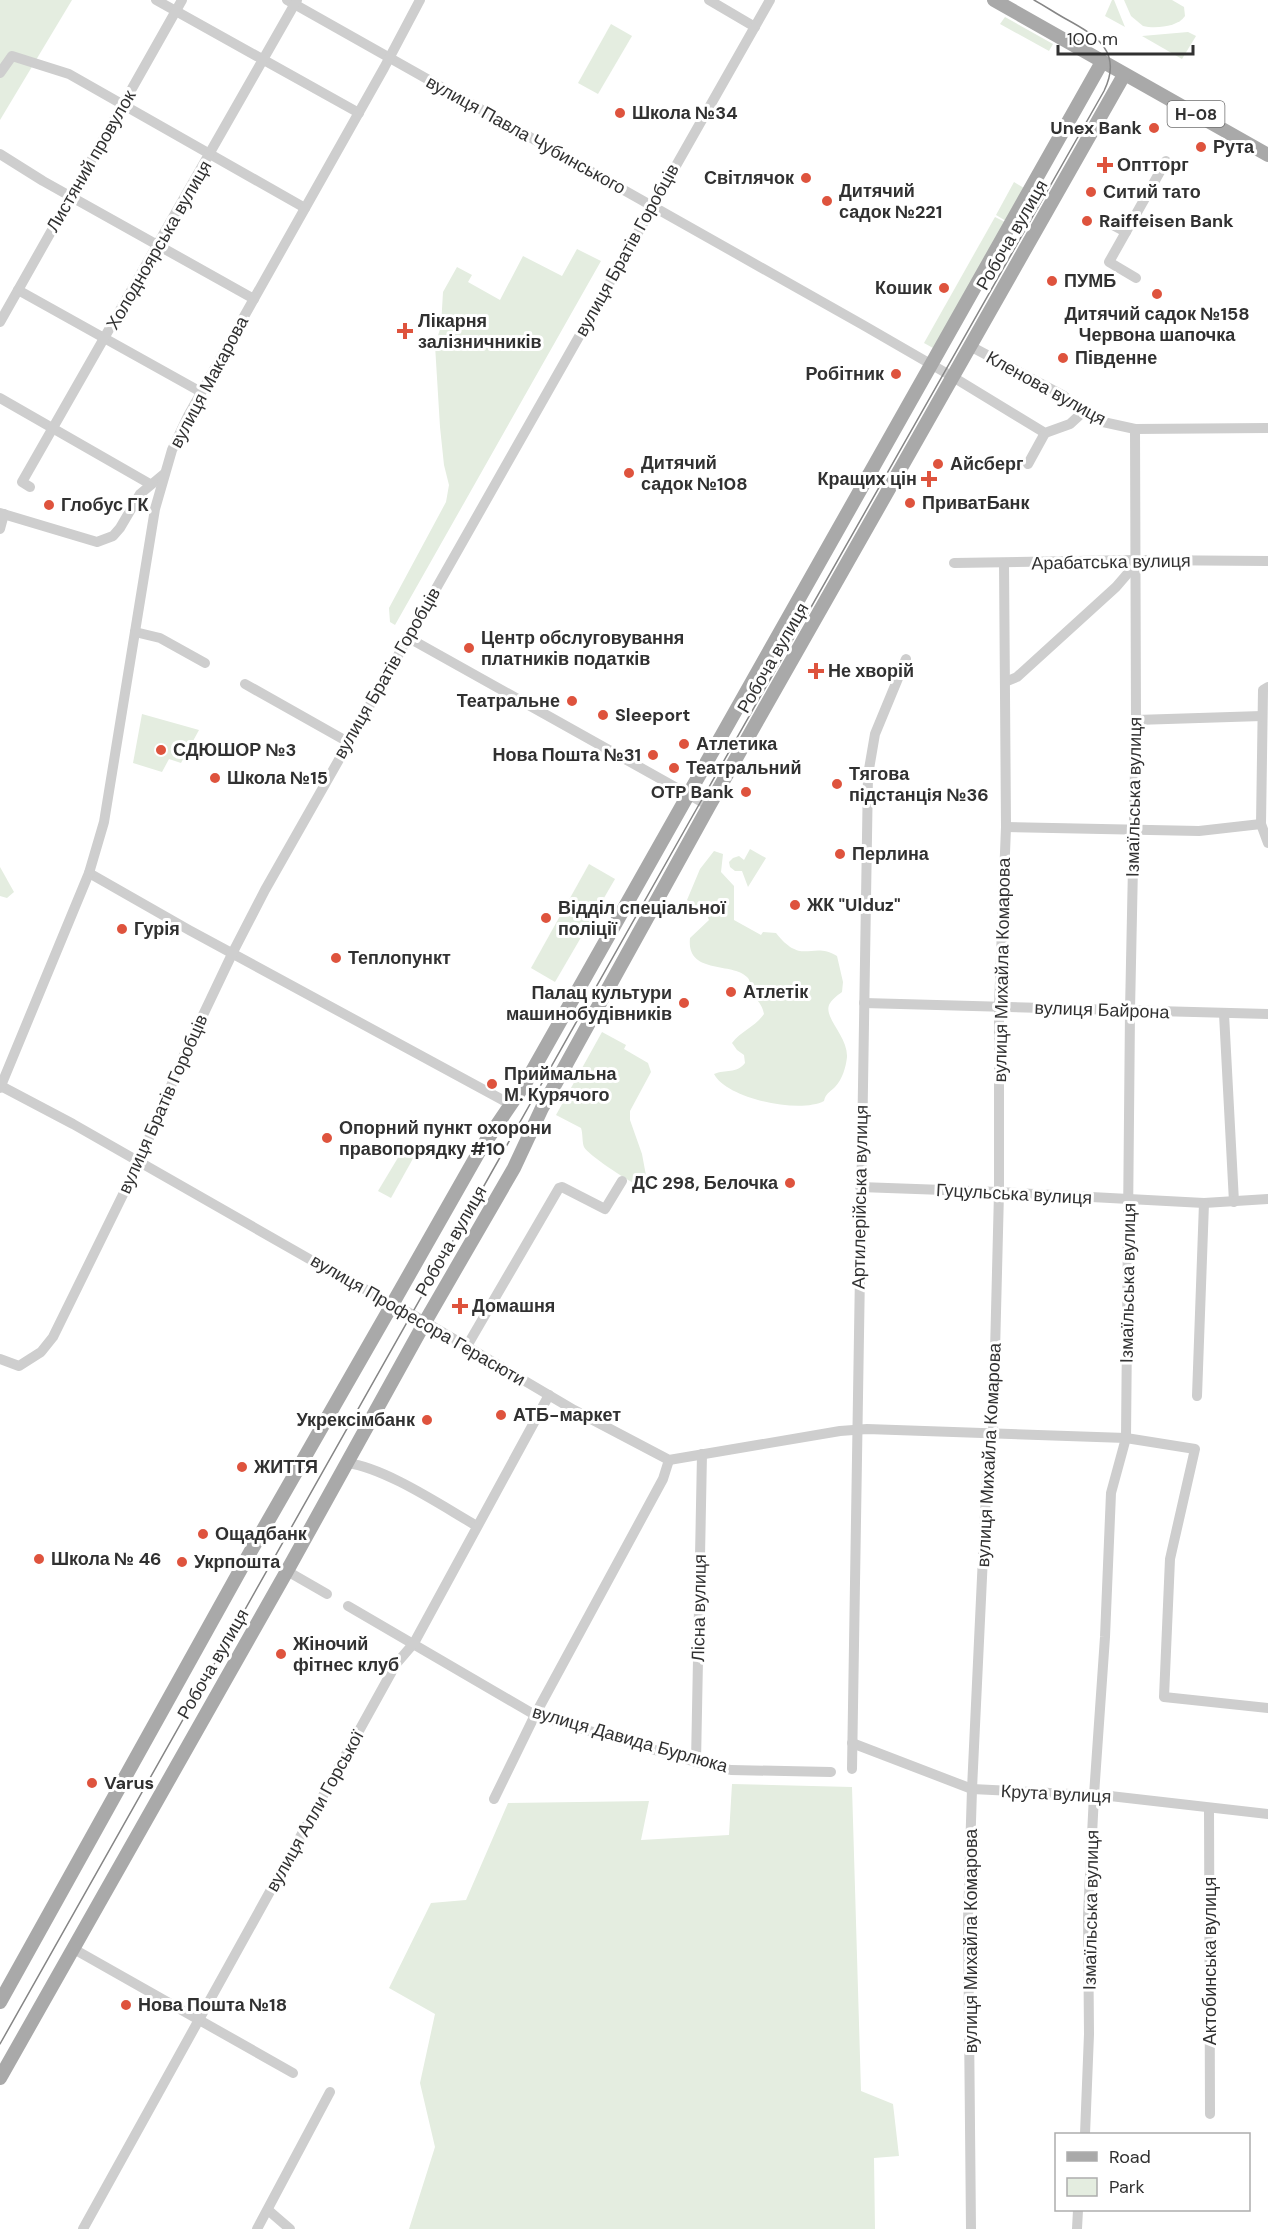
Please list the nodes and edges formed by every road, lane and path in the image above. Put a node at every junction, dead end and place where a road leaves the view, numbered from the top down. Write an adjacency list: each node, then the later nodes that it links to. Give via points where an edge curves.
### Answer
1 (156, 0): 8 (street)
2 (182, 0): 8 (street, Листяний провулок)
3 (420, 0): 10 (street, вулиця Макарова)
4 (709, 0): 9 (street)
5 (770, 0): 9 (street, вулиця Братів Горобців)
6 (994, 0): 12 (main road, Н-08)
7 (293, 1): 10 (street, вулиця Павла Чубинського); 11 (street, Холодноярська вулиця)
8 (176, 11): 11 (street); 15 (street, Листяний провулок)
9 (755, 27): 22 (street, вулиця Братів Горобців)
10 (390, 58): 16 (street, вулиця Макарова); 22 (street, вулиця Павла Чубинського)
11 (264, 60): 16 (street); 17 (street, Холодноярська вулиця)
12 (1102, 62): 14 (main road, Н-08); 33 (main road, Робоча вулиця)
13 (0, 73): 15 (street, via 12,56 69,74)
14 (1124, 75): 19 (main road, Н-08); 32 (main road, Робоча вулиця)
15 (124, 104): 17 (street); 21 (street, Листяний провулок)
16 (359, 113): 23 (street, вулиця Макарова)
17 (211, 153): 23 (street); 26 (street, Холодноярська вулиця)
18 (0, 154): 21 (street)
19 (1268, 155)
20 (1166, 161): 25 (street)
21 (71, 197): 26 (street); 28 (street, Листяний провулок)
22 (652, 206): 33 (street, вулиця Павла Чубинського); 53 (street, вулиця Братів Горобців)
23 (305, 208): 29 (street, вулиця Макарова)
24 (1111, 224): 25 (street)
25 (1126, 232): 27 (street, via 1109,262)
26 (158, 245): 29 (street); 31 (street, Холодноярська вулиця)
27 (1136, 278)
28 (18, 290): 30 (street, Листяний провулок); 31 (street)
29 (254, 299): 35 (street, вулиця Макарова)
30 (0, 322)
31 (105, 339): 35 (street); 39 (street, Холодноярська вулиця)
32 (970, 346): 34 (main road, Робоча вулиця); 37 (street, Кленова вулиця, via 1064,396)
33 (931, 365): 34 (street, вулиця Павла Чубинського); 62 (main road, Робоча вулиця)
34 (953, 377): 41 (street, вулиця Павла Чубинського); 63 (main road, Робоча вулиця)
35 (201, 392): 43 (street, вулиця Макарова)
36 (0, 398): 39 (street)
37 (1083, 412): 40 (street, Кленова вулиця, via 1103,422); 41 (street, via 1070,424)
38 (1268, 428): 40 (street, Кленова вулиця)
39 (54, 429): 44 (street); 45 (street, Холодноярська вулиця, via 22,482)
40 (1135, 429): 51 (street, Ізмаїльська вулиця)
41 (1045, 433): 42 (street)
42 (1028, 464)
43 (164, 474): 44 (street); 52 (street, вулиця Макарова)
44 (150, 484): 46 (street, via 117,532 97,542)
45 (30, 487)
46 (2, 514): 47 (street)
47 (0, 529)
48 (1268, 561): 51 (street, Арабатська вулиця)
49 (954, 563): 50 (street, Арабатська вулиця)
50 (1004, 563): 51 (street, Арабатська вулиця); 56 (street, вулиця Михайла Комарова)
51 (1136, 563): 56 (street, via 1116,587 1026,669); 60 (street, Ізмаїльська вулиця)
52 (135, 632): 55 (street, via 160,638); 68 (street, вулиця Макарова, via 104,822)
53 (407, 637): 61 (street, вулиця Братів Горобців); 62 (street)
54 (906, 659): 70 (street, Артилерійська вулиця, via 875,734 868,775)
55 (205, 663)
56 (1005, 682): 65 (street, вулиця Михайла Комарова)
57 (245, 684): 61 (street)
58 (1268, 687): 59 (street, via 1263,690)
59 (1262, 716): 60 (street); 64 (street)
60 (1136, 720): 66 (street, Ізмаїльська вулиця)
61 (348, 742): 69 (street, вулиця Братів Горобців)
62 (688, 795): 63 (street); 76 (main road, Робоча вулиця)
63 (709, 806): 86 (main road, Робоча вулиця, via 542,1108 514,1168)
64 (1261, 824): 66 (street, via 1199,831); 67 (street)
65 (1006, 827): 66 (street); 71 (street, вулиця Михайла Комарова)
66 (1135, 829): 72 (street, Ізмаїльська вулиця)
67 (1268, 843)
68 (89, 873): 69 (street); 75 (street, вулиця Макарова)
69 (232, 952): 76 (street); 77 (street, вулиця Братів Горобців)
70 (864, 1003): 71 (street, вулиця Байрона); 79 (street, Артилерійська вулиця)
71 (999, 1006): 72 (street, вулиця Байрона); 80 (street, вулиця Михайла Комарова)
72 (1130, 1011): 73 (street, вулиця Байрона); 81 (street, Ізмаїльська вулиця)
73 (1224, 1014): 74 (street, вулиця Байрона); 83 (street)
74 (1268, 1014)
75 (0, 1087): 77 (street, вулиця Професора Герасюти)
76 (512, 1105): 85 (main road, Робоча вулиця, via 480,1150)
77 (139, 1162): 85 (street, вулиця Професора Герасюти); 88 (street, вулиця Братів Горобців, via 53,1336 41,1352 19,1366)
78 (622, 1181): 87 (street, via 605,1209 562,1186 559,1188)
79 (860, 1187): 80 (street, Гуцульська вулиця); 91 (street, Артилерійська вулиця)
80 (999, 1192): 81 (street, Гуцульська вулиця); 92 (street, вулиця Михайла Комарова)
81 (1129, 1199): 84 (street, Гуцульська вулиця); 93 (street, Ізмаїльська вулиця)
82 (1268, 1199): 83 (street, Гуцульська вулиця)
83 (1234, 1202): 84 (street, Гуцульська вулиця)
84 (1204, 1203): 90 (street)
85 (393, 1303): 86 (street, вулиця Професора Герасюти); 114 (main road, Робоча вулиця)
86 (420, 1319): 87 (street, вулиця Професора Герасюти); 96 (main road, Робоча вулиця)
87 (467, 1346): 89 (street, вулиця Професора Герасюти)
88 (0, 1359)
89 (549, 1395): 95 (street, вулиця Професора Герасюти); 97 (street, вулиця Алли Горської)
90 (1197, 1396)
91 (856, 1430): 92 (street); 94 (street); 104 (street, Артилерійська вулиця)
92 (993, 1432): 93 (street); 108 (street, вулиця Михайла Комарова, via 987,1472)
93 (1125, 1438): 102 (street, via 1195,1449 1170,1559 1164,1697); 109 (street, Ізмаїльська вулиця, via 1111,1492)
94 (702, 1454): 95 (street); 105 (street, Лісна вулиця)
95 (669, 1460): 103 (street, via 663,1479)
96 (347, 1463): 97 (street, via 371,1468); 98 (main road, Робоча вулиця)
97 (477, 1526): 101 (street, вулиця Алли Горської)
98 (287, 1572): 99 (street); 113 (main road, Робоча вулиця)
99 (327, 1594)
100 (348, 1606): 101 (street, вулиця Давида Бурлюка)
101 (414, 1643): 103 (street, вулиця Давида Бурлюка); 115 (street, вулиця Алли Горської, via 396,1664)
102 (1268, 1708)
103 (535, 1715): 105 (street, вулиця Давида Бурлюка); 110 (street)
104 (852, 1743): 106 (street, Артилерійська вулиця); 108 (street, Крута вулиця)
105 (696, 1762): 107 (street, вулиця Давида Бурлюка, via 731,1770)
106 (852, 1769)
107 (831, 1772)
108 (972, 1790): 109 (street, Крута вулиця); 126 (street, вулиця Михайла Комарова, via 968,1919)
109 (1094, 1795): 111 (street, Крута вулиця); 120 (street, Ізмаїльська вулиця)
110 (494, 1799)
111 (1209, 1808): 112 (street, Крута вулиця); 119 (street, Актобинська вулиця)
112 (1268, 1814)
113 (72, 1948): 115 (street); 117 (main road, Робоча вулиця)
114 (0, 2002)
115 (198, 2020): 116 (street); 123 (street, вулиця Алли Горської)
116 (293, 2073)
117 (0, 2078)
118 (330, 2092): 121 (street)
119 (1210, 2114)
120 (1085, 2133)
121 (268, 2210): 124 (street); 125 (street)
122 (1078, 2211): 127 (street)
123 (83, 2229)
124 (257, 2229)
125 (290, 2229)
126 (971, 2229)
127 (1077, 2229)

